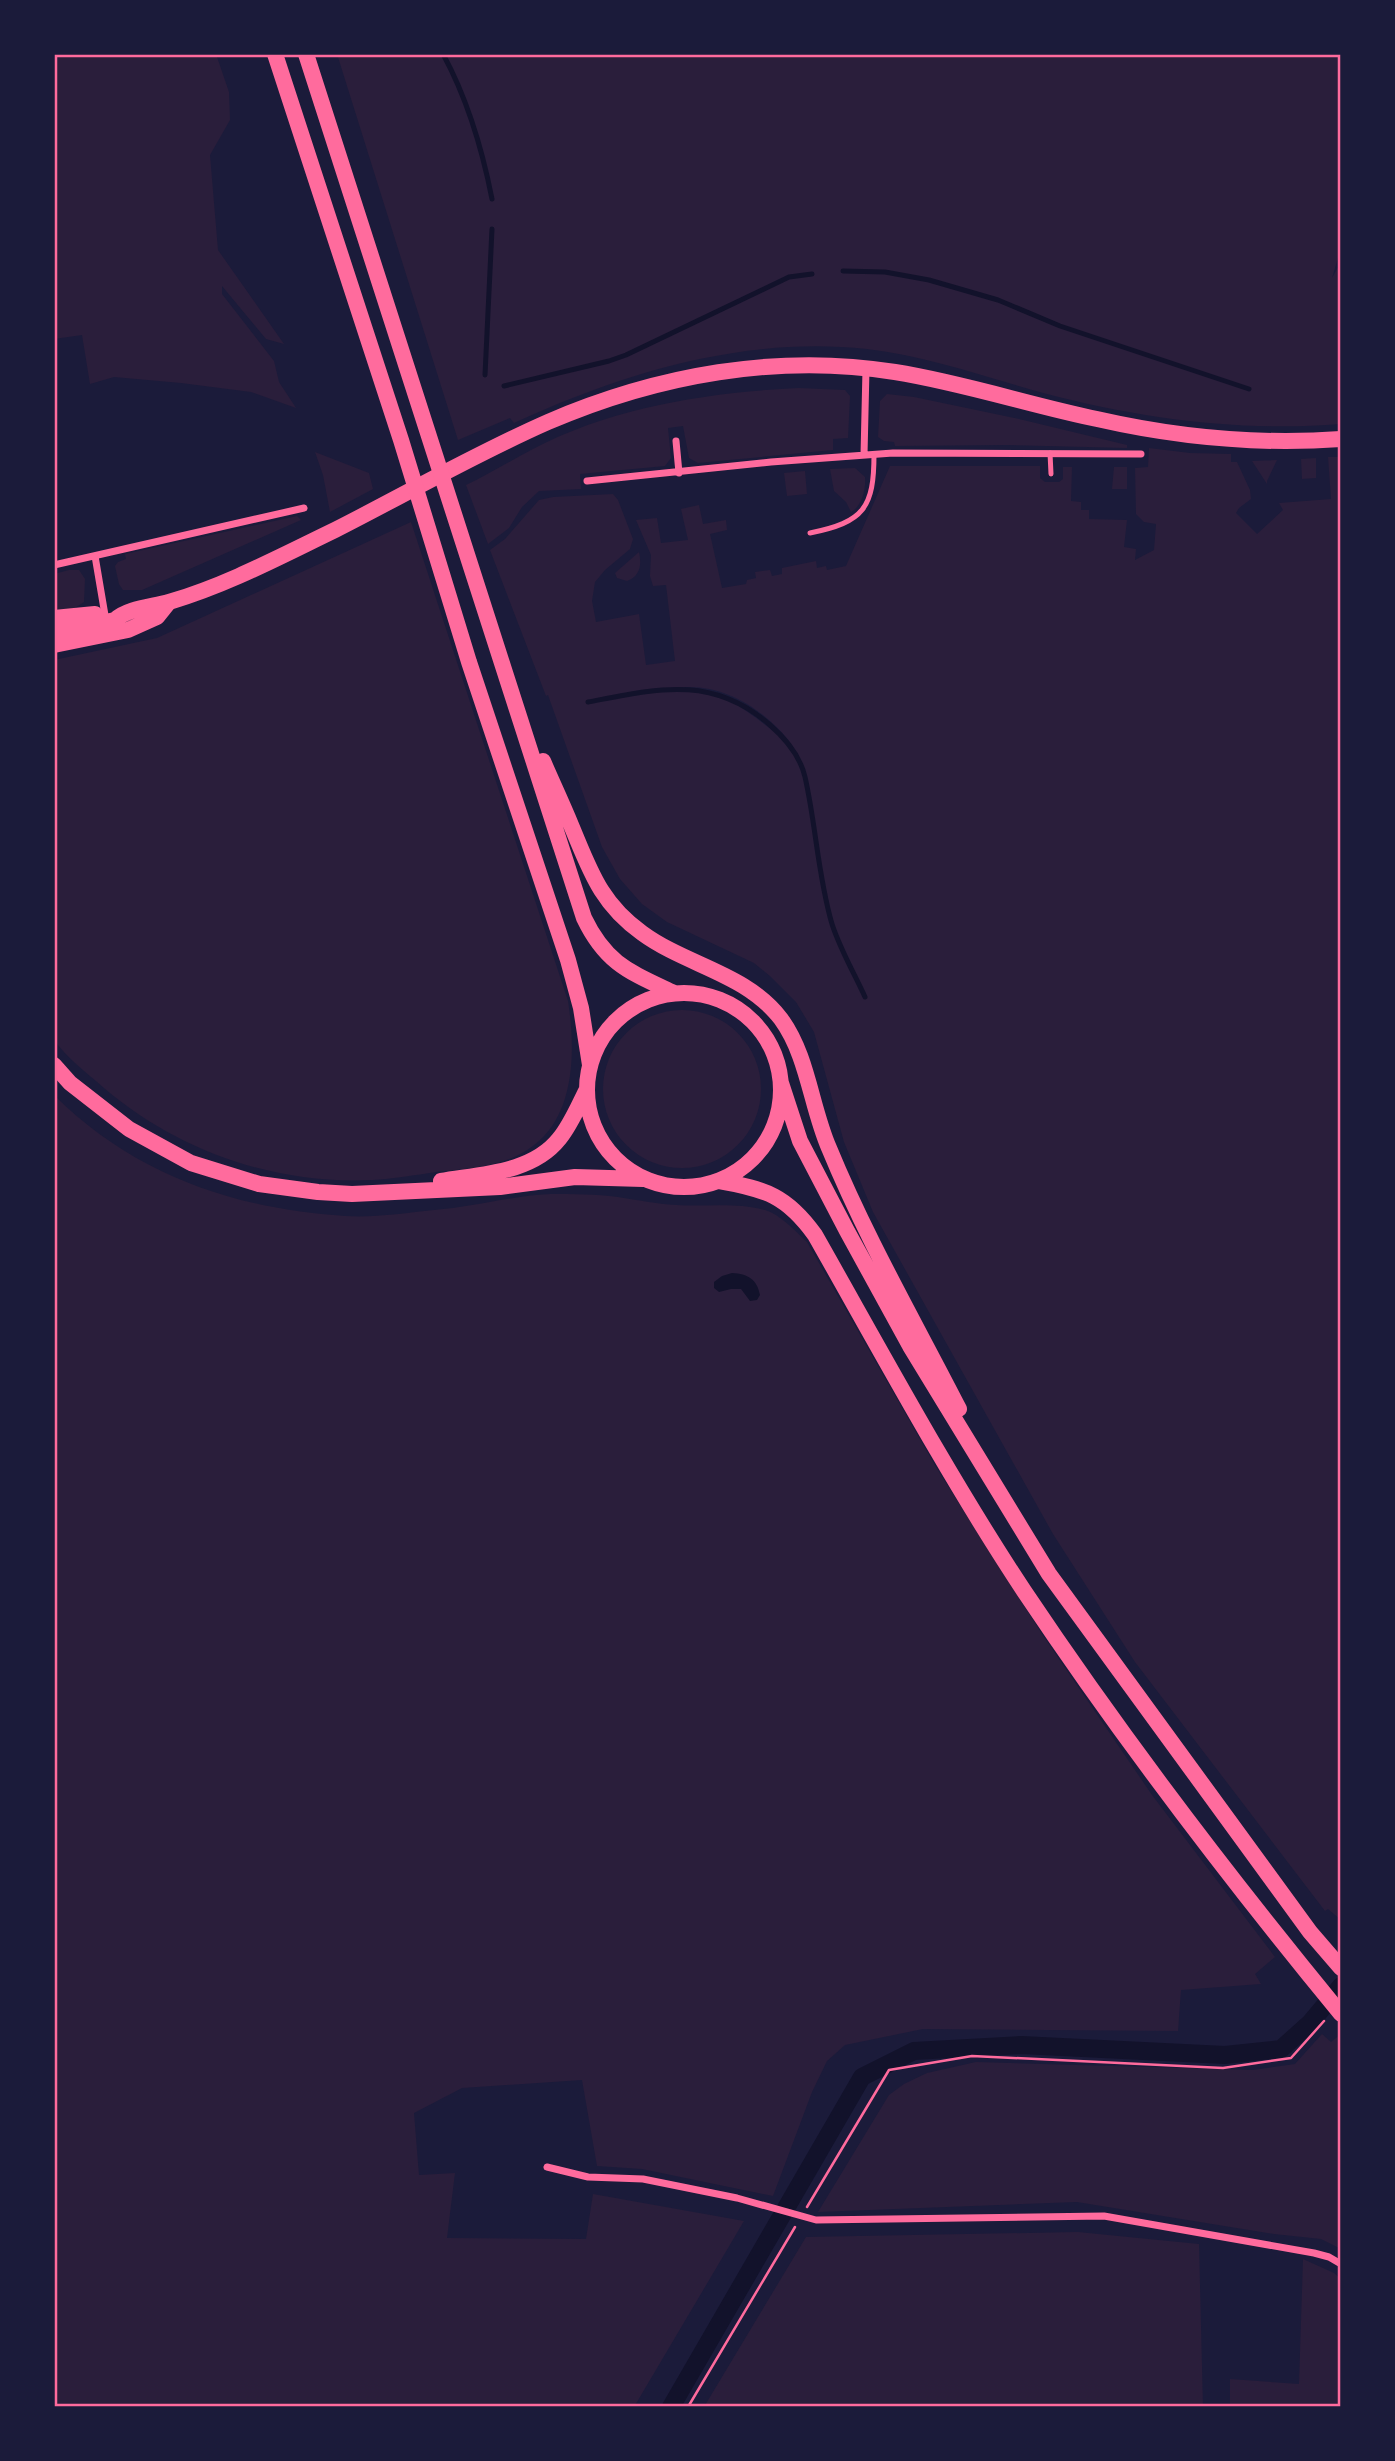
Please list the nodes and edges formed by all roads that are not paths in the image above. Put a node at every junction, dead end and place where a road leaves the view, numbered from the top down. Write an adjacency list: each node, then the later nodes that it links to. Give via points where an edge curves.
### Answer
1 (275, 54): 25 (main road, via 568,960)
2 (306, 54): 22 (main road)
3 (866, 368): 4 (main road, via 1139,428 1241,439); 7 (street); 17 (main road, via 764,366 626,393 519,436 244,574)
4 (1341, 439)
5 (676, 441): 10 (street)
6 (1050, 453): 8 (street); 9 (street); 11 (lane)
7 (864, 454): 8 (street); 10 (street)
8 (874, 454): 14 (lane, via 867,505 855,519)
9 (1141, 454)
10 (680, 473): 12 (street)
11 (1051, 474)
12 (587, 481)
13 (304, 508): 15 (street)
14 (810, 533)
15 (95, 556): 16 (street); 18 (street)
16 (54, 565)
17 (169, 602): 18 (main road); 21 (main road, via 157,617 128,630)
18 (110, 616): 19 (main road); 20 (main road)
19 (54, 618)
20 (54, 632)
21 (54, 645)
22 (508, 682): 23 (main road, via 593,937 622,967); 31 (main road, via 586,865 614,908 659,944 746,987 772,1009 789,1032 827,1146 853,1203)
23 (674, 993): 25 (main road, via 645,1000 621,1016 601,1038); 26 (main road, via 718,998 746,1016 768,1041)
24 (54, 1065): 30 (main road, via 129,1129 191,1163 282,1188)
25 (590, 1065): 27 (main road)
26 (781, 1083): 29 (main road, via 780,1104 766,1143 745,1165); 31 (main road, via 800,1141 841,1220)
27 (586, 1091): 28 (main road, via 597,1134 624,1167); 30 (main road, via 560,1138 528,1163)
28 (643, 1179): 29 (main road, via 681,1188); 30 (main road, via 575,1177 500,1187)
29 (719, 1181): 33 (main road, via 762,1191 799,1213 934,1445 1095,1695)
30 (380, 1192)
31 (1020, 1529): 32 (main road, via 1310,1932)
32 (1341, 1968)
33 (1341, 2014)
34 (547, 2167): 35 (street, via 587,2177 643,2179 816,2220 1104,2216 1314,2253)
35 (1341, 2264)

